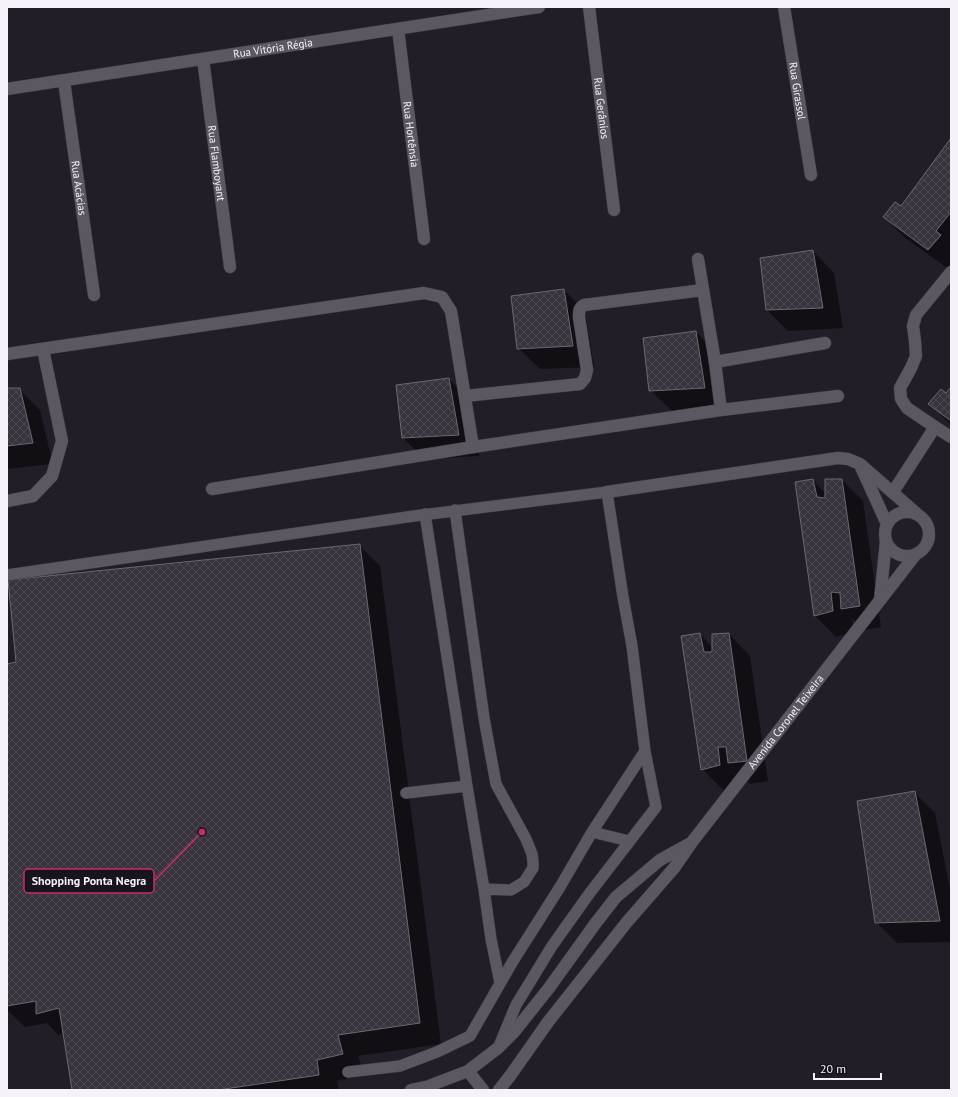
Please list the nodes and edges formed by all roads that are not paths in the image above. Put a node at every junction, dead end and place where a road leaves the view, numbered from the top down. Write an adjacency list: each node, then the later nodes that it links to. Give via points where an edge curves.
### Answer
1 (539, 7): 4 (street, Rua Vitória Régia)
2 (590, 7): 9 (street, Rua Gerânios)
3 (784, 7): 8 (street, Rua Girassol)
4 (398, 29): 5 (street, Rua Vitória Régia); 10 (street, Rua Hortênsia)
5 (203, 59): 6 (street, Rua Vitória Régia); 12 (street, Rua Flamboyant)
6 (64, 81): 7 (street, Rua Vitória Régia); 15 (street, Rua Acácias)
7 (7, 89)
8 (811, 175)
9 (614, 210)
10 (424, 239)
11 (698, 259): 14 (street)
12 (230, 267)
13 (951, 272): 23 (street, via 916,315 912,326 916,356 900,388 901,399 906,408)
14 (703, 290): 19 (street); 20 (street, via 581,307 578,317 587,370 580,384)
15 (94, 295)
16 (825, 343): 19 (street)
17 (43, 349): 18 (street); 20 (street, via 424,293 442,297 451,311); 30 (street, via 62,441 52,476 33,496)
18 (7, 354)
19 (715, 362): 22 (street)
20 (465, 396): 25 (street)
21 (838, 396): 22 (street)
22 (721, 410): 25 (street)
23 (935, 427): 24 (street); 29 (street)
24 (951, 437)
25 (473, 447): 27 (street)
26 (860, 464): 28 (street, Avenida Coronel Teixeira, via 838,458); 29 (street, Avenida Coronel Teixeira); 34 (street)
27 (212, 489)
28 (606, 492): 31 (lane); 39 (lane, via 632,646)
29 (893, 492): 33 (street, Avenida Coronel Teixeira)
30 (7, 501)
31 (455, 510): 32 (lane); 45 (lane, via 484,718 496,784 526,839 533,862 533,868 524,882 511,890)
32 (425, 514): 37 (lane); 40 (lane)
33 (916, 514): 34 (street, via 899,513); 36 (street, Avenida Coronel Teixeira, via 928,526 929,534 928,543)
34 (887, 524): 35 (street)
35 (886, 541): 36 (street, via 889,548 901,556); 38 (street)
36 (916, 554): 38 (street, Avenida Coronel Teixeira)
37 (7, 575)
38 (880, 600): 44 (street, Avenida Coronel Teixeira)
39 (645, 751): 42 (lane); 43 (lane, via 656,807)
40 (467, 786): 41 (lane); 45 (lane)
41 (406, 793)
42 (592, 832): 43 (lane); 46 (lane)
43 (630, 841): 47 (lane, via 552,946 516,1005)
44 (692, 842): 47 (street, via 660,860 616,897 549,988); 53 (street, Avenida Coronel Teixeira, via 674,868 627,922 548,1022)
45 (484, 889): 46 (lane)
46 (500, 983): 49 (lane, via 470,1036 400,1066)
47 (498, 1048): 48 (street)
48 (468, 1071): 50 (street); 52 (street)
49 (348, 1072)
50 (426, 1088): 51 (street)
51 (411, 1090)
52 (483, 1090)
53 (499, 1090)

